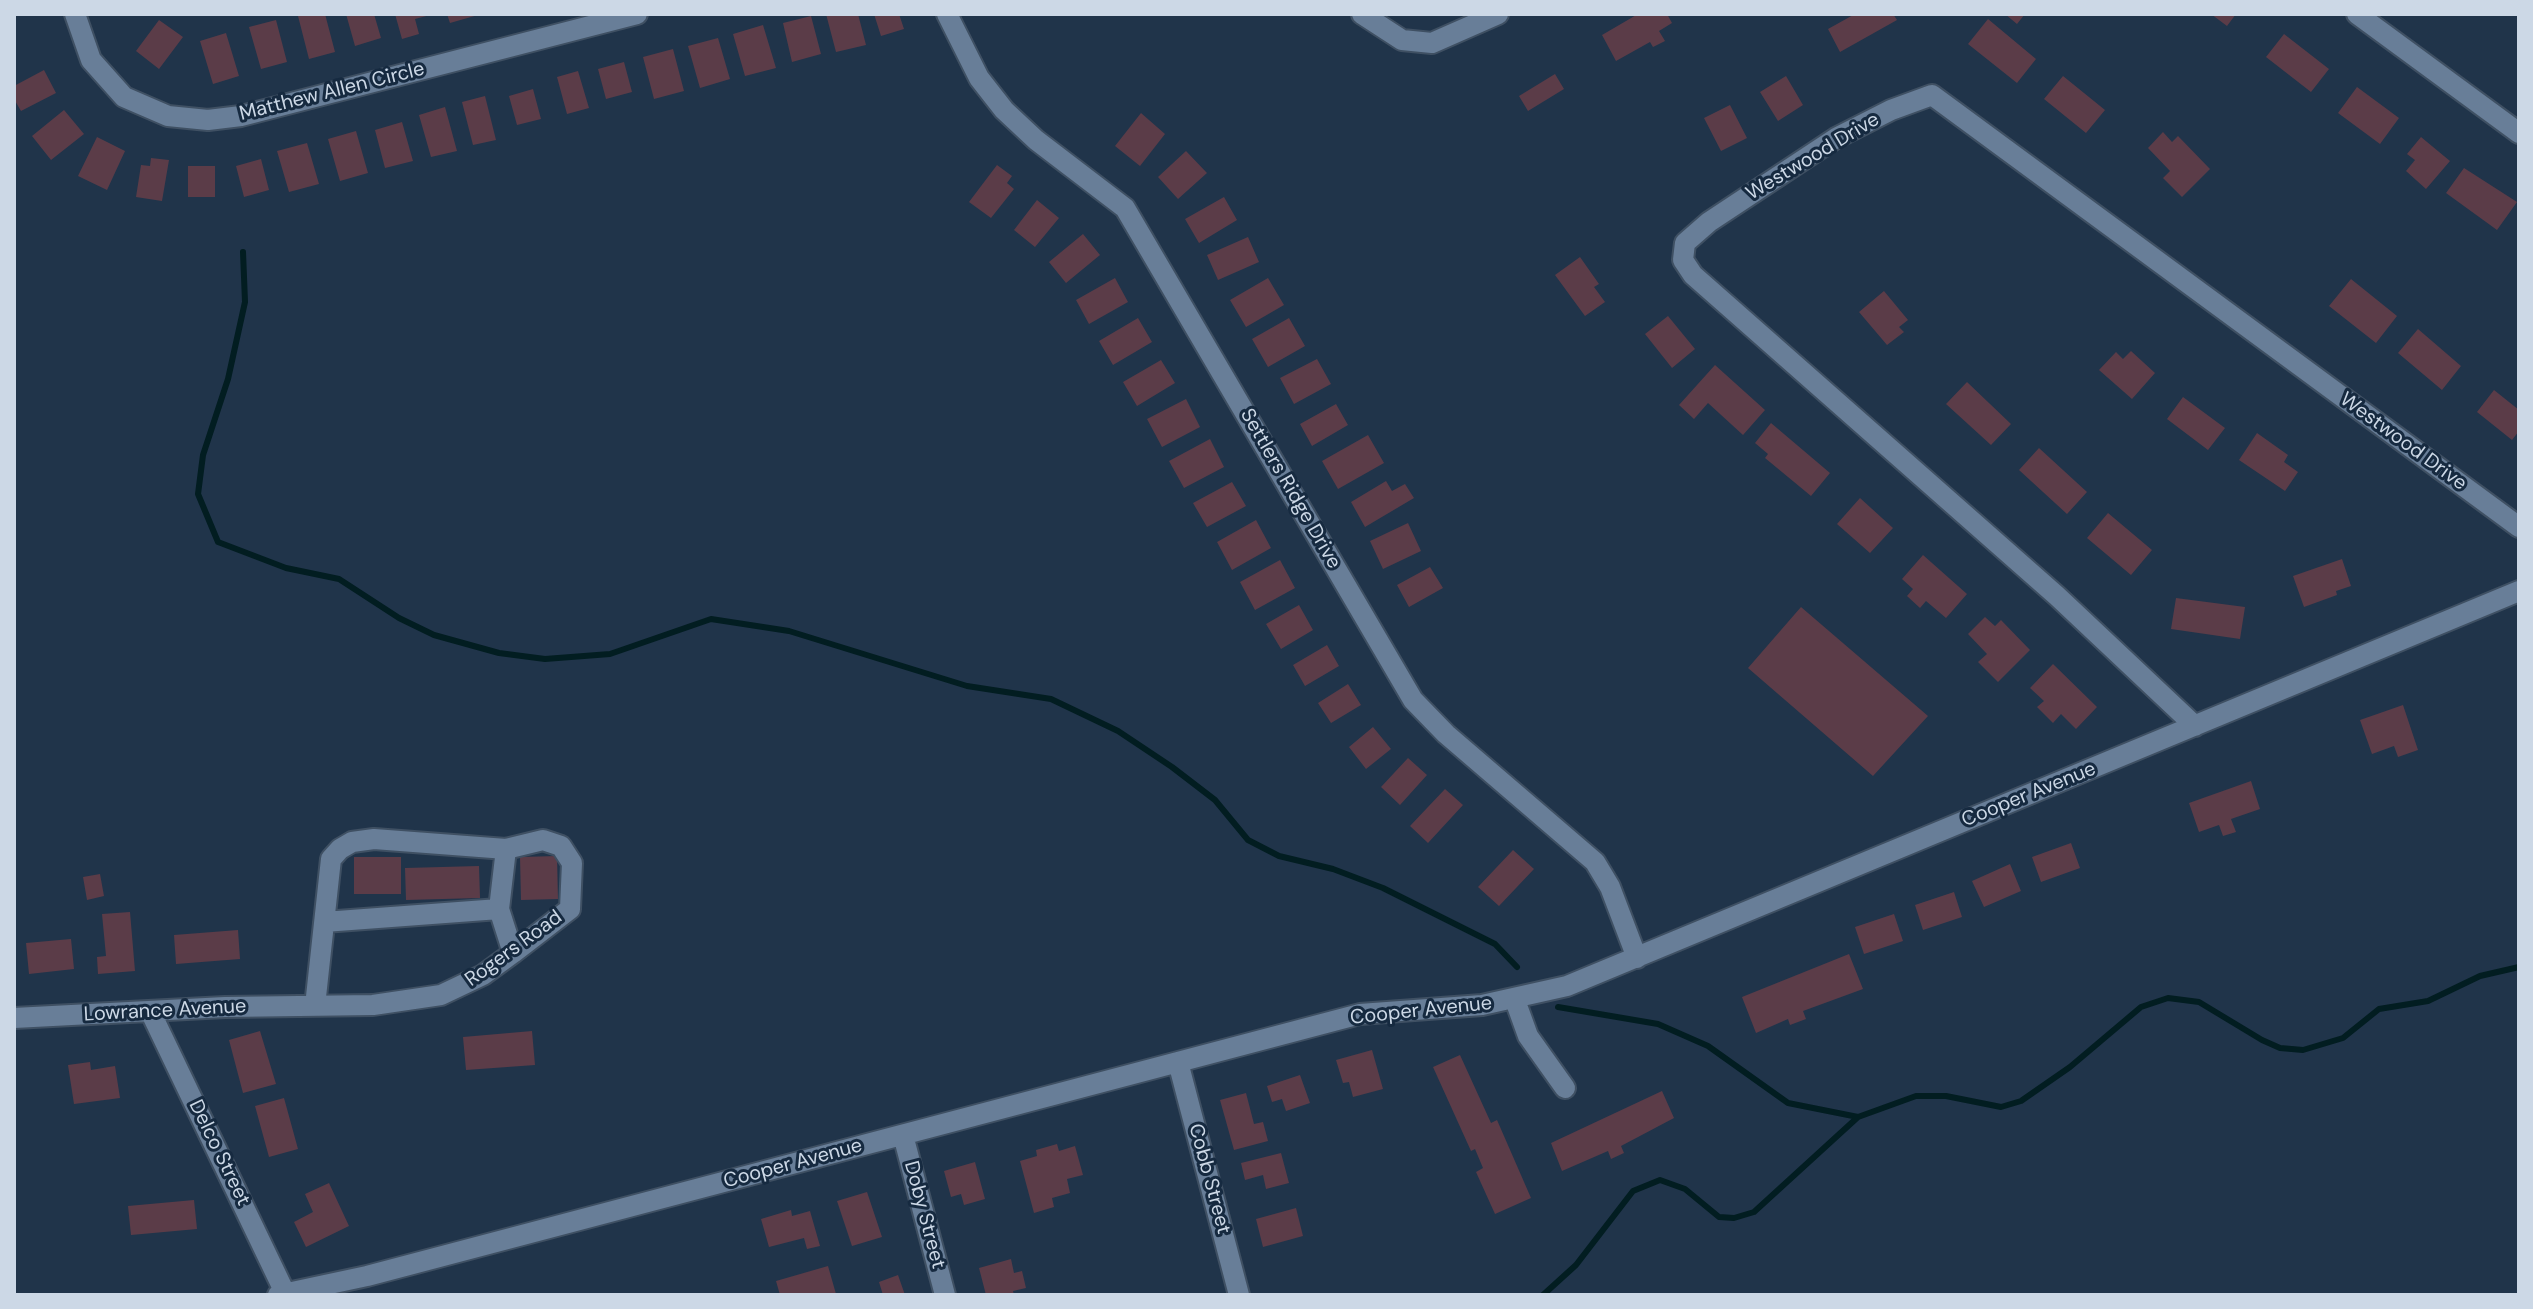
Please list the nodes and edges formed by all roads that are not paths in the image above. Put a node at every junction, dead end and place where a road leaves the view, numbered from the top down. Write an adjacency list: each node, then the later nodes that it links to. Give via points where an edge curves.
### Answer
1 (75, 14): 2 (street, Matthew Allen Circle, via 91,60 124,97 168,116 208,120 241,116)
2 (637, 14)
3 (947, 14): 15 (street, Settlers Ridge Drive, via 979,78 1004,110 1125,208 1420,710 1595,862)
4 (1362, 14): 5 (street, via 1402,40 1432,43)
5 (1498, 14)
6 (2357, 14): 7 (street)
7 (2519, 133)
8 (2519, 527): 10 (street, Westwood Drive, via 1932,95 1836,138 1685,243 1683,260 1693,275 2057,596)
9 (2519, 591): 10 (street, Cooper Avenue)
10 (2195, 726): 15 (street, Cooper Avenue)
11 (506, 849): 12 (street); 13 (street, via 352,842 331,859); 14 (street, Rogers Road, via 543,840 561,846 572,863 570,909)
12 (499, 909): 13 (street); 14 (street)
13 (324, 922): 17 (street)
14 (513, 953): 17 (street, Rogers Road, via 464,987 441,995 373,1005)
15 (1637, 958): 16 (street, Cooper Avenue)
16 (1515, 1000): 20 (street, Cooper Avenue, via 1360,1014); 21 (street, via 1528,1036)
17 (315, 1006): 18 (street, Lowrance Avenue)
18 (151, 1013): 19 (street, Lowrance Avenue); 23 (street, Delco Street)
19 (14, 1018)
20 (1178, 1062): 22 (street, Cooper Avenue); 25 (street, Cobb Street)
21 (1565, 1088)
22 (903, 1135): 23 (street, Cooper Avenue); 24 (street, Doby Street)
23 (283, 1295)
24 (945, 1295)
25 (1239, 1295)

